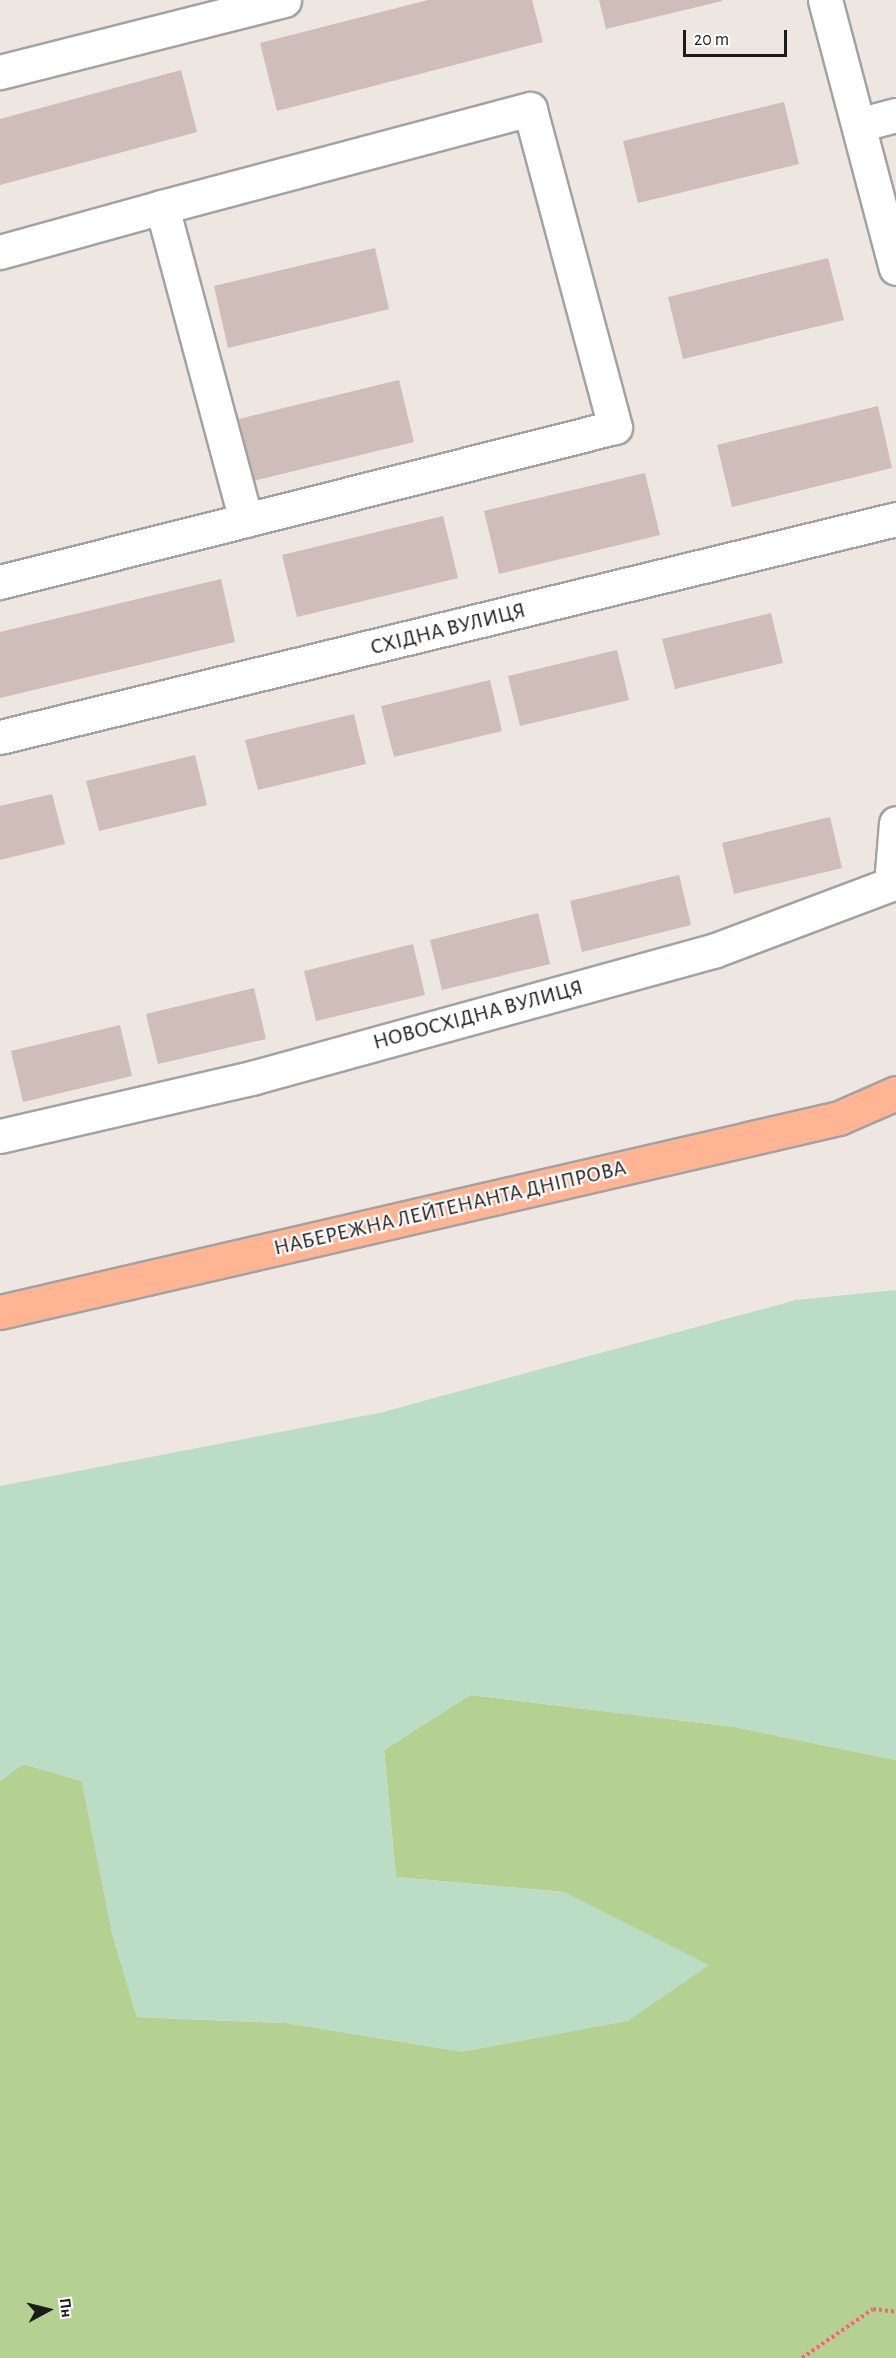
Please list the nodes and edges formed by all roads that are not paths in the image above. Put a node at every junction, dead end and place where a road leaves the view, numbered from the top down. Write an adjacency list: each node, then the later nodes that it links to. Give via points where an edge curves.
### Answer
1 (284, 0): 3 (street)
2 (825, 0): 5 (street)
3 (0, 72)
4 (896, 115): 5 (street)
5 (862, 124): 8 (street)
6 (162, 207): 7 (street); 10 (street); 10 (street, via 530,109 615,427)
7 (0, 252)
8 (896, 268)
9 (896, 519): 12 (street, СХІДНА ВУЛИЦЯ)
10 (246, 520): 11 (street)
11 (0, 582)
12 (0, 737)
13 (896, 824): 15 (street, НОВОСХІДНА ВУЛИЦЯ, via 891,884 713,951 255,1077)
14 (896, 1093): 16 (main road, НАБЕРЕЖНА ЛЕЙТЕНАНТА ДНІПРОВА, via 839,1118)
15 (2, 1129)
16 (0, 1312)

